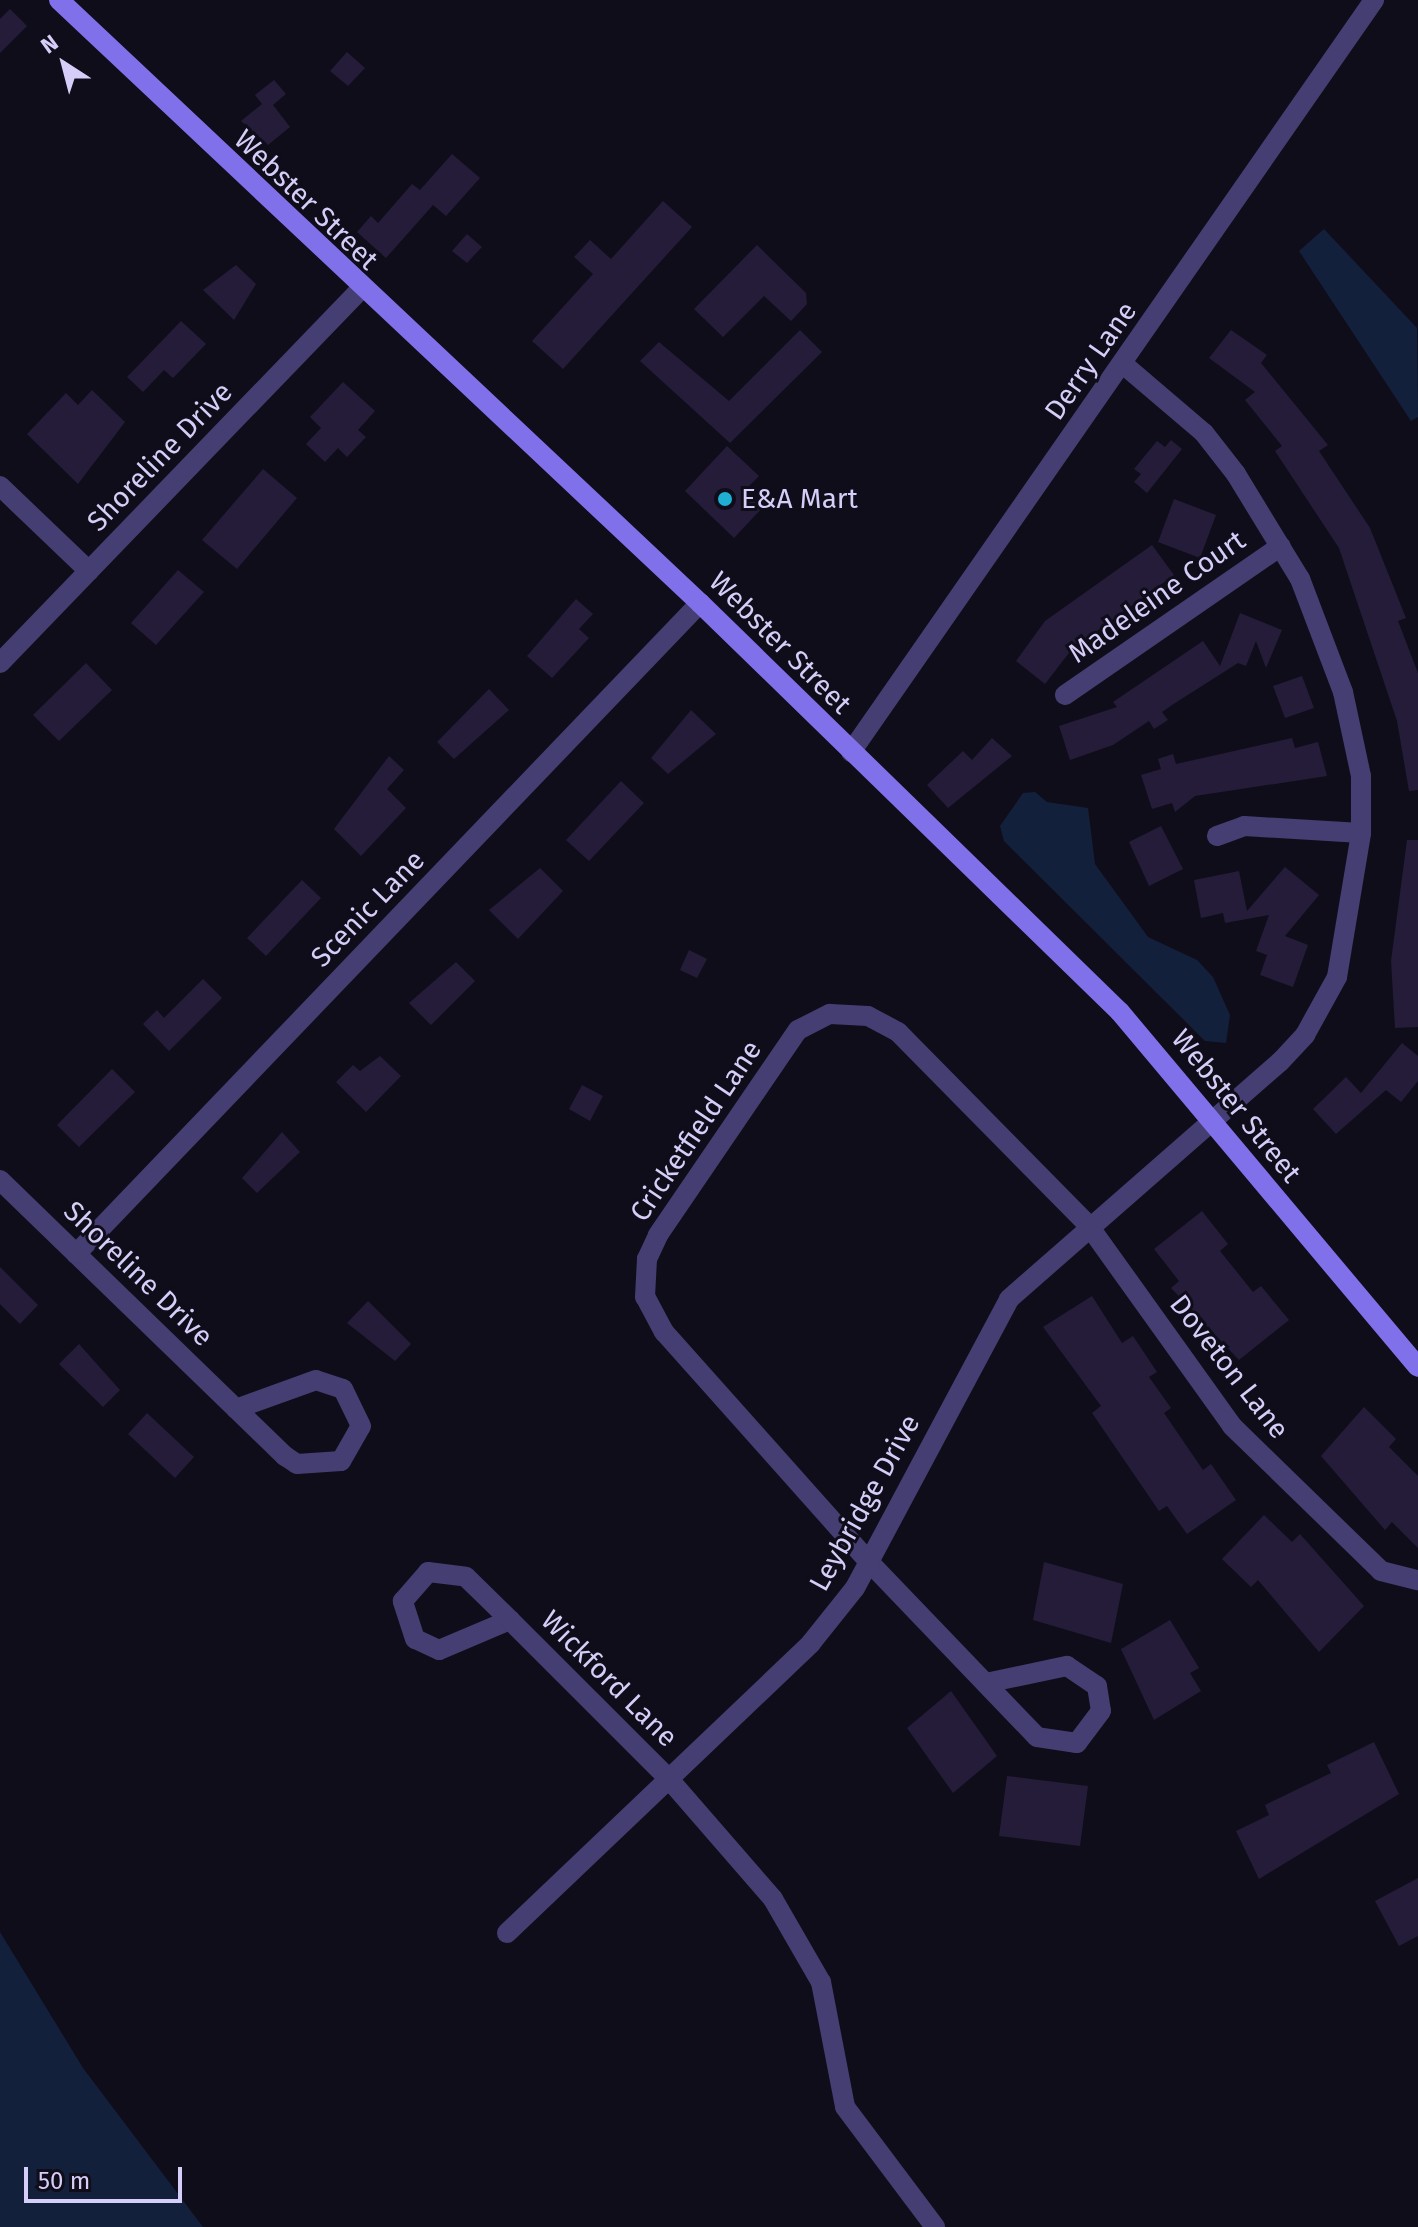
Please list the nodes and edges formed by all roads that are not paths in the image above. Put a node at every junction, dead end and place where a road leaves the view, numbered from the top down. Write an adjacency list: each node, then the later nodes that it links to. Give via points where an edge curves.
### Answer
1 (59, 0): 3 (main road, Webster Street)
2 (1374, 0): 4 (street, Derry Lane)
3 (360, 290): 7 (street, Shoreline Drive); 8 (main road, Webster Street)
4 (1124, 365): 6 (street, Leybridge Drive, via 1204,433); 11 (street, Derry Lane)
5 (0, 486): 7 (street)
6 (1281, 546): 10 (street, Madeleine Court); 12 (street, Leybridge Drive, via 1343,692 1361,776)
7 (89, 571): 9 (street, Shoreline Drive)
8 (700, 603): 11 (main road, Webster Street); 17 (street, Scenic Lane)
9 (0, 663)
10 (1065, 695)
11 (851, 752): 14 (main road, Webster Street, via 1120,1012)
12 (1361, 833): 13 (street, via 1244,826); 14 (street, Leybridge Drive, via 1347,940 1323,1009 1280,1062)
13 (1217, 836)
14 (1213, 1119): 16 (street, Leybridge Drive); 18 (main road, Webster Street)
15 (0, 1180): 17 (street, Shoreline Drive)
16 (1089, 1226): 20 (street, Leybridge Drive, via 1024,1280 996,1317); 20 (street, Cricketfield Lane, via 898,1032 868,1016 830,1014 798,1030 658,1235 643,1284 656,1321); 21 (street, Doveton Lane, via 1232,1426 1381,1571)
17 (76, 1254): 19 (street, Shoreline Drive)
18 (1418, 1367)
19 (236, 1409): 19 (street, Shoreline Drive, via 316,1380 343,1389 361,1426 341,1461 312,1468 285,1456)
20 (870, 1563): 23 (street, Cricketfield Lane); 24 (street, Leybridge Drive, via 811,1643)
21 (1418, 1580)
22 (510, 1620): 22 (street, Wickford Lane, via 439,1650 415,1639 403,1601 417,1579 454,1571); 24 (street, Wickford Lane)
23 (986, 1683): 23 (street, Cricketfield Lane, via 1067,1666 1097,1686 1101,1711 1088,1735 1050,1744)
24 (668, 1778): 25 (street, Leybridge Drive); 26 (street, Wickford Lane, via 811,1954 845,2107)
25 (507, 1933)
26 (935, 2227)

